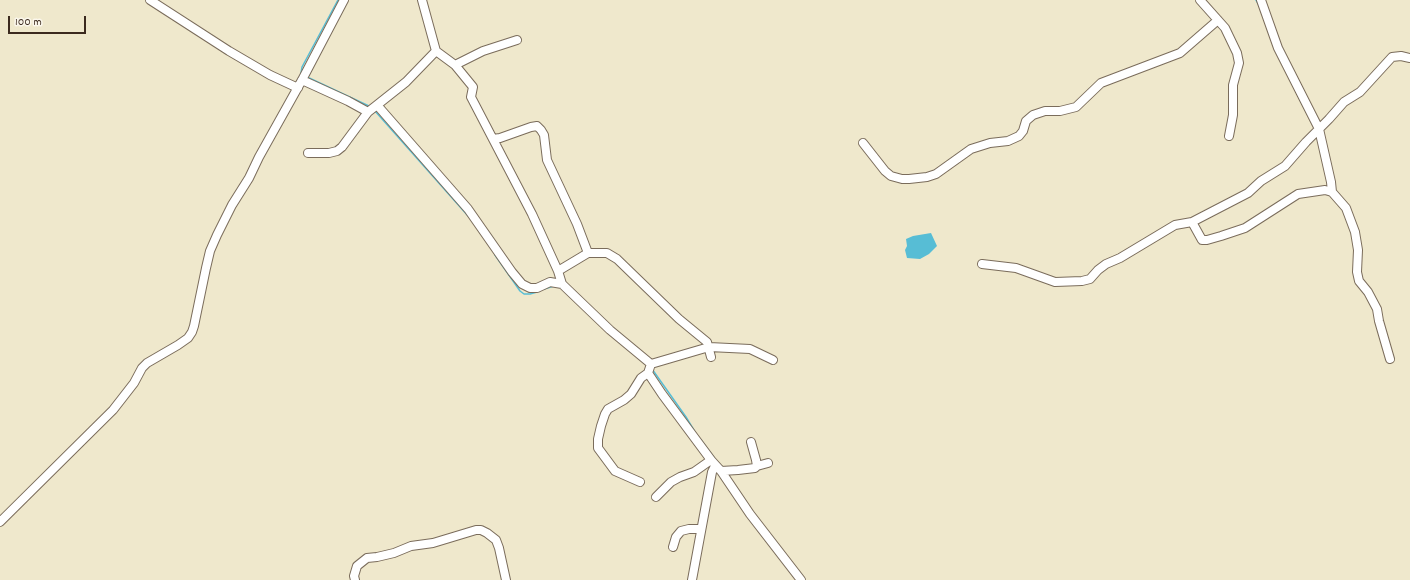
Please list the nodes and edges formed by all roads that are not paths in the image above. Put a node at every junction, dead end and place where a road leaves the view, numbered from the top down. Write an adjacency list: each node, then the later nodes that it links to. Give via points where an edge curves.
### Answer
1 (150, 0): 12 (street, via 229,51)
2 (344, 0): 11 (street)
3 (422, 0): 8 (street)
4 (1200, 0): 6 (street)
5 (1261, 0): 14 (street, via 1278,48)
6 (1218, 20): 15 (street, via 1233,43 1239,63 1233,85 1234,115); 17 (street, via 1180,53 1101,83 1076,107 1033,115 1026,121 1019,136 971,149 936,174 902,179 890,176)
7 (517, 40): 10 (street)
8 (436, 50): 10 (street); 13 (street, via 406,82)
9 (1410, 58): 14 (street, via 1392,58 1360,92 1344,102)
10 (455, 65): 16 (street, via 473,87 470,97)
11 (304, 77): 12 (street); 13 (street, via 348,101)
12 (298, 88): 36 (street, via 232,205 212,246 194,326 188,338 147,363 113,410)
13 (373, 109): 18 (street, via 337,151); 24 (street, via 468,209 522,284 537,288 550,282)
14 (1319, 129): 19 (street); 20 (street, via 1285,166 1248,193)
15 (1229, 136)
16 (493, 138): 21 (street, via 537,126 541,130 547,160); 23 (street)
17 (863, 143)
18 (308, 152)
19 (1332, 192): 20 (street, via 1325,190 1298,194 1245,228 1207,240 1202,240); 28 (street, via 1346,208 1355,232 1359,281 1377,310)
20 (1192, 222): 22 (street, via 1175,226 1106,264 1090,279 1082,281 1055,282 1016,268)
21 (588, 253): 23 (street); 25 (street, via 607,253 617,259 679,319 707,342)
22 (982, 264)
23 (558, 271): 24 (street)
24 (562, 284): 29 (street)
25 (709, 347): 26 (street); 27 (street, via 750,349); 29 (street)
26 (711, 357)
27 (773, 360)
28 (1390, 360)
29 (650, 368): 32 (street, via 662,394); 34 (street, via 631,394 604,414 598,440 598,448 615,471)
30 (751, 442): 33 (street)
31 (768, 463): 33 (street)
32 (716, 465): 33 (street, via 751,469); 35 (street, via 680,476); 37 (street, via 712,472); 42 (street)
33 (757, 466)
34 (640, 482)
35 (656, 497)
36 (0, 522)
37 (701, 529): 38 (street, via 681,531); 41 (street)
38 (673, 547)
39 (356, 580): 40 (street, via 354,576 357,566 367,558 481,530 496,540 500,548)
40 (506, 580)
41 (692, 580)
42 (801, 580)

